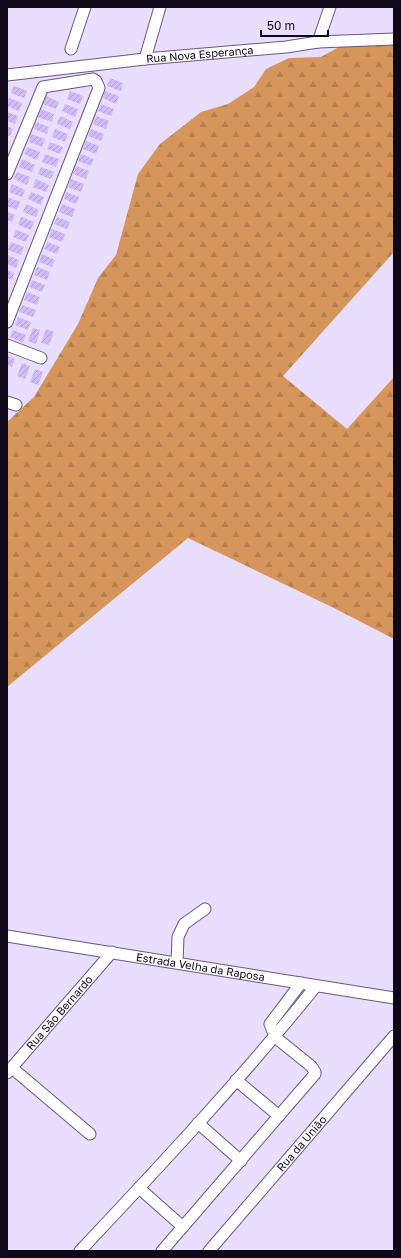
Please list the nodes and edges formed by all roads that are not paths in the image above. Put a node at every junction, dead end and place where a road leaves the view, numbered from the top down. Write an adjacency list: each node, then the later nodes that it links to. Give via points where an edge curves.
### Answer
1 (85, 7): 6 (street)
2 (160, 7): 7 (street)
3 (330, 7): 5 (street)
4 (394, 38): 5 (street, Rua Nova Esperança)
5 (318, 42): 7 (street, Rua Nova Esperança)
6 (71, 49)
7 (145, 59): 8 (street, Rua Nova Esperança)
8 (7, 75)
9 (7, 174): 10 (street, via 42,86 93,79 96,81 98,88)
10 (7, 322)
11 (7, 345): 12 (street)
12 (41, 358)
13 (205, 908): 16 (street, via 184,924 178,938)
14 (7, 936): 15 (street, Estrada Velha da Raposa)
15 (112, 952): 16 (street, Estrada Velha da Raposa); 22 (street, Rua São Bernardo)
16 (177, 962): 17 (street, Estrada Velha da Raposa)
17 (301, 983): 18 (street, Estrada Velha da Raposa); 21 (street, via 271,1021 270,1027)
18 (316, 986): 19 (street, Estrada Velha da Raposa); 21 (street)
19 (394, 998)
20 (394, 1036): 32 (street, Rua da União)
21 (275, 1037): 23 (street); 24 (street, via 312,1066 315,1072)
22 (10, 1071): 26 (street)
23 (236, 1080): 24 (street); 25 (street)
24 (280, 1116): 27 (street)
25 (198, 1123): 27 (street); 28 (street)
26 (90, 1134)
27 (242, 1161): 29 (street)
28 (139, 1188): 29 (street); 30 (street)
29 (183, 1227): 31 (street)
30 (80, 1251)
31 (162, 1251)
32 (209, 1251)

